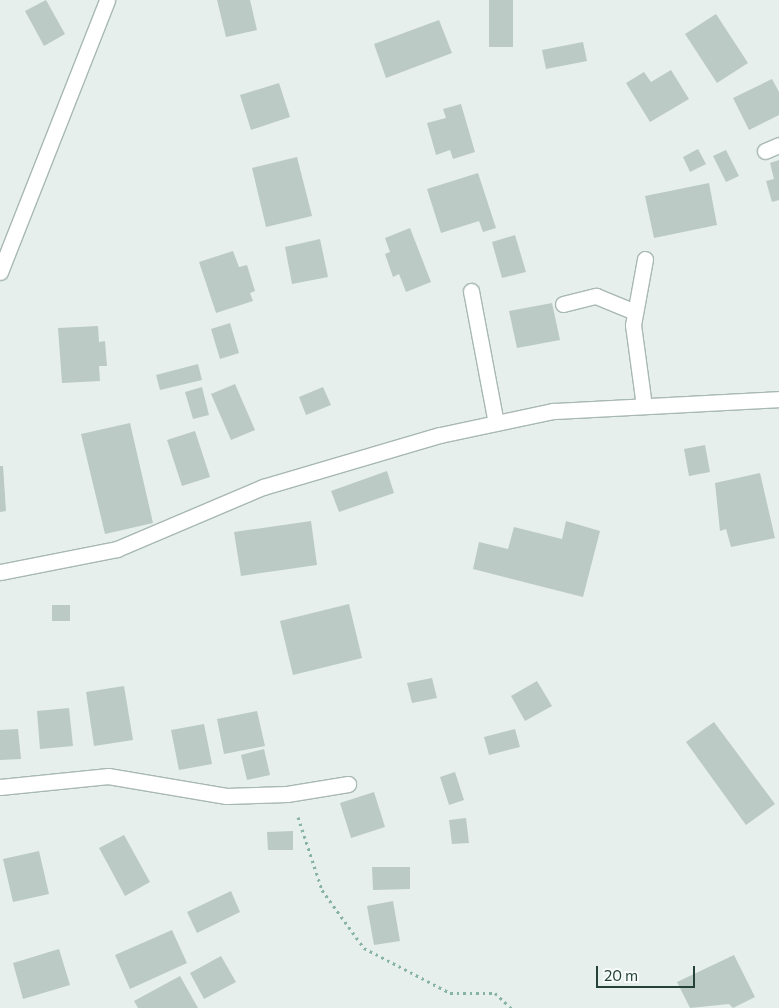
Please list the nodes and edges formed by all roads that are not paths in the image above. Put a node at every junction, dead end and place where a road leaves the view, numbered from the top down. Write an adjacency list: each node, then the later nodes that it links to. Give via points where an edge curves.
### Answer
1 (107, 0): 3 (street)
2 (645, 259): 6 (street)
3 (0, 272)
4 (471, 291): 9 (street)
5 (563, 304): 6 (street, via 596,296)
6 (635, 312): 8 (street, via 633,325)
7 (779, 399): 8 (street)
8 (644, 406): 9 (street, via 553,411)
9 (496, 423): 10 (street, via 263,487 117,549)
10 (0, 572)
11 (348, 784): 12 (street, via 287,794 226,796 108,776)
12 (0, 787)

